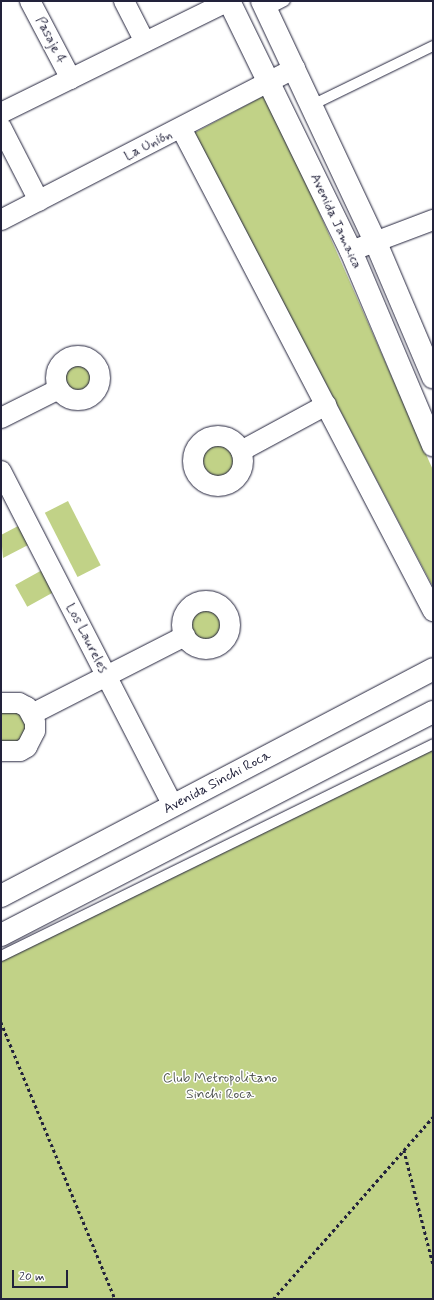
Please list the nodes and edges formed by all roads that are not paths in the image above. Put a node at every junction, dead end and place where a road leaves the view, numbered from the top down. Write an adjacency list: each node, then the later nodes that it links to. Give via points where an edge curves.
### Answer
1 (30, 1): 8 (street, Pasaje 4)
2 (124, 1): 5 (street)
3 (229, 1): 5 (street); 9 (main road, Avenida Jamaica)
4 (271, 4): 7 (main road, Avenida Jamaica)
5 (145, 42): 8 (street)
6 (433, 46): 10 (lane)
7 (295, 68): 9 (street, La Unión); 10 (main road, Avenida Jamaica)
8 (71, 79): 11 (street)
9 (270, 81): 13 (street, La Unión); 18 (main road, Avenida Jamaica)
10 (312, 105): 17 (main road, Avenida Jamaica)
11 (1, 113)
12 (1, 127): 14 (street)
13 (181, 128): 14 (street, La Unión); 22 (street)
14 (39, 201): 15 (street, La Unión)
15 (1, 220)
16 (433, 220): 17 (street)
17 (376, 242): 18 (street); 19 (main road, Avenida Jamaica)
18 (351, 251): 24 (main road, Avenida Jamaica)
19 (428, 348): 20 (main road, Avenida Jamaica)
20 (433, 377)
21 (59, 389): 23 (street)
22 (326, 405): 25 (street); 27 (street)
23 (1, 418)
24 (433, 444)
25 (241, 451)
26 (1, 471): 30 (street, Los Laureles)
27 (433, 611)
28 (185, 636): 30 (street)
29 (433, 669): 36 (main road, Avenida Sinchi Roca)
30 (106, 675): 33 (street); 36 (street, Los Laureles)
31 (1, 703): 33 (street, via 19,703)
32 (433, 712): 38 (main road)
33 (32, 714): 35 (street, via 36,731 27,747 12,753)
34 (433, 744): 39 (lane)
35 (1, 751)
36 (173, 806): 37 (main road, Avenida Sinchi Roca)
37 (1, 896)
38 (1, 935)
39 (1, 956)

